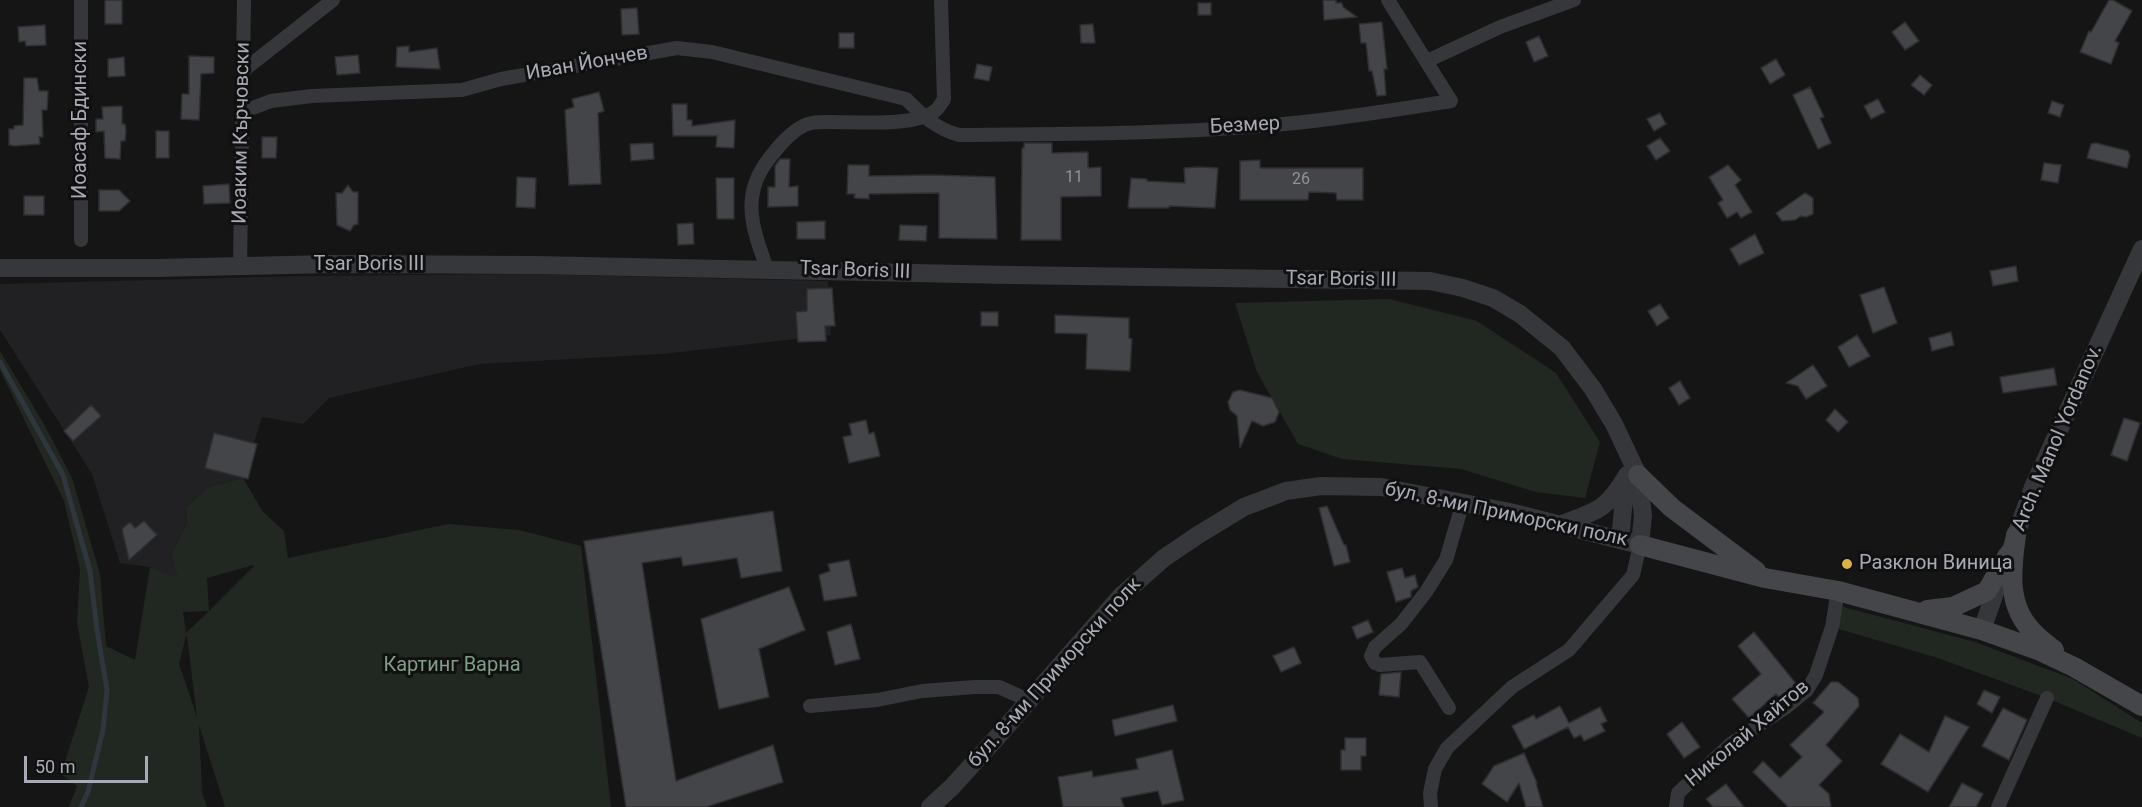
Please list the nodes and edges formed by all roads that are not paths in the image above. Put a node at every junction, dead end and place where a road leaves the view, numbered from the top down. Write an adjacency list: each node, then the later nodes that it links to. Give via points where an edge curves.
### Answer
1 (81, 0): 11 (street, Иоасаф Бдински)
2 (244, 0): 8 (street, Иоаким Кърчовски)
3 (333, 0): 8 (street)
4 (941, 0): 10 (street, via 944,99 936,111)
5 (1388, 0): 7 (street, Безмер)
6 (1574, 0): 7 (street, via 1500,27)
7 (1427, 61): 10 (street, Безмер, via 1451,101 1335,119 1133,133 959,135 943,131)
8 (244, 70): 9 (street, Иоаким Кърчовски)
9 (242, 112): 10 (street, Иван Йончев, via 271,101 312,96 462,90 501,79 677,48 712,52 906,99); 13 (street, Иоаким Кърчовски)
10 (924, 117): 15 (street, via 902,122 819,122 805,125 779,144 758,173 751,208)
11 (81, 240)
12 (2142, 249): 19 (street, Arch. Manol Yordanov., via 2033,486)
13 (240, 267): 14 (street, Tsar Boris III); 15 (street, Tsar Boris III, via 343,264)
14 (0, 268)
15 (767, 269): 16 (street, Tsar Boris III, via 1420,281 1463,288 1520,314 1562,348 1614,424)
16 (1631, 470): 18 (street, via 1607,504); 20 (street, Tsar Boris III); 21 (street, Tsar Boris III, via 1643,515); 23 (main road, via 1697,528)
17 (1463, 502): 18 (street, бул. 8-ми Приморски полк); 29 (street, бул. 8-ми Приморски полк, via 1352,485 1286,491 1244,507 1164,558 1121,596); 32 (street, via 1446,560 1426,592 1371,656 1380,665 1420,662)
18 (1560, 525): 20 (street, бул. 8-ми Приморски полк)
19 (2016, 535): 22 (street, Arch. Manol Yordanov.); 27 (main road, via 2011,586 2021,618)
20 (1620, 540): 21 (street, бул. 8-ми Приморски полк)
21 (1640, 545): 23 (main road, бул. 8-ми Приморски полк); 34 (street, via 1633,575 1569,650 1512,687 1447,748 1435,769)
22 (2008, 555): 25 (main road, via 1987,591 1953,608); 26 (street, Arch. Manol Yordanov.)
23 (1765, 578): 24 (main road, бул. 8-ми Приморски полк)
24 (1838, 591): 25 (main road, бул. 8-ми Приморски полк); 35 (street, Николай Хайтов, via 1828,637 1807,690 1732,743 1678,793)
25 (1911, 610): 26 (main road, бул. 8-ми Приморски полк)
26 (1982, 630): 27 (main road, бул. 8-ми Приморски полк)
27 (2074, 667): 31 (main road)
28 (2047, 698): 36 (street)
29 (1028, 700): 30 (street, via 999,687 975,687); 33 (street, бул. 8-ми Приморски полк)
30 (810, 706)
31 (2142, 706)
32 (1449, 708)
33 (930, 807)
34 (1431, 807)
35 (1676, 807)
36 (1998, 807)

